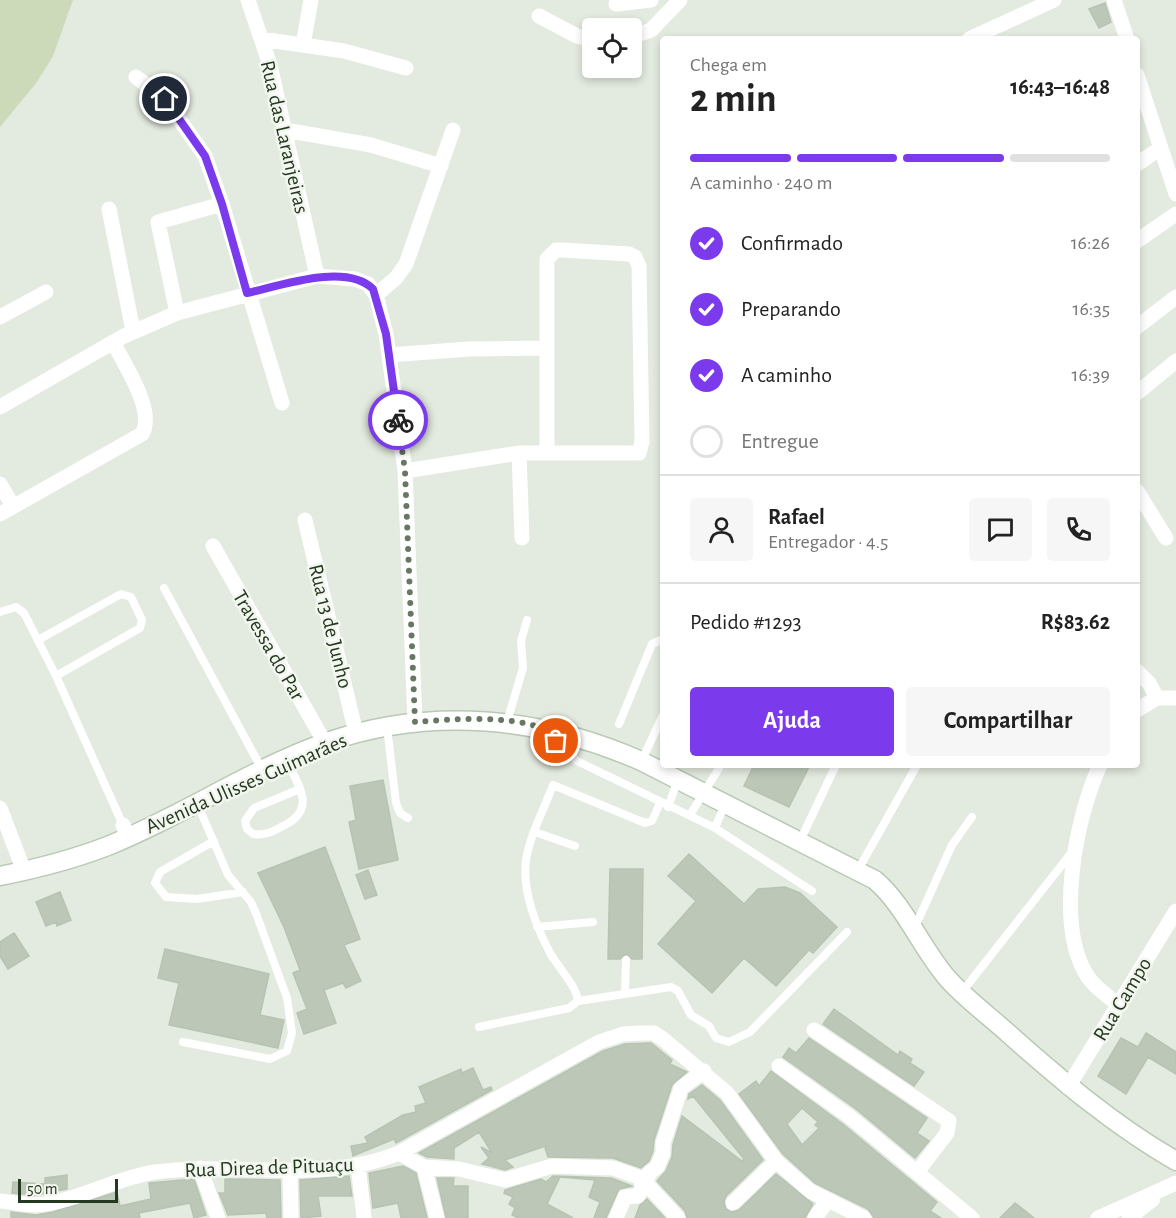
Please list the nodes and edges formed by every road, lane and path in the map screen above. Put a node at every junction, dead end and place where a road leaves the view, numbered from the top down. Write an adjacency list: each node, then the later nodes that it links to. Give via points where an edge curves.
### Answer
1 (248, 0): 13 (street, Rua das Laranjeiras)
2 (311, 0): 14 (street)
3 (651, 0): 7 (street)
4 (680, 0): 9 (street, via 651,30)
5 (1054, 0): 10 (street)
6 (1114, 0): 11 (street)
7 (616, 4)
8 (539, 16): 12 (street)
9 (642, 33)
10 (976, 36)
11 (1126, 36)
12 (582, 37)
13 (261, 39): 14 (street); 18 (street, Rua das Laranjeiras)
14 (303, 45): 15 (street, via 344,51)
15 (406, 68)
16 (136, 78): 24 (street, via 165,99 199,145)
17 (1140, 86): 20 (street)
18 (285, 130): 22 (street, via 371,145); 28 (street, Rua das Laranjeiras)
19 (453, 130): 22 (street)
20 (1161, 148): 21 (street); 23 (street)
21 (1140, 162)
22 (441, 166): 31 (street, via 406,264)
23 (1176, 194)
24 (222, 204): 30 (street); 33 (street, via 158,222)
25 (108, 209): 36 (street)
26 (1176, 214): 27 (street)
27 (1140, 239)
28 (317, 276): 30 (street); 31 (street, via 362,281)
29 (46, 292): 34 (street)
30 (247, 293): 33 (street); 42 (street)
31 (376, 295): 39 (street)
32 (1176, 297): 35 (street)
33 (177, 314): 36 (street)
34 (0, 317)
35 (1140, 325)
36 (133, 331): 37 (street)
37 (113, 342): 43 (street); 49 (street, via 146,412 142,434)
38 (545, 348): 39 (street); 44 (street); 44 (street, via 546,264 550,254 562,250 635,257 639,266 641,450 634,455)
39 (388, 355): 46 (street)
40 (1176, 361): 41 (street)
41 (1140, 391)
42 (282, 403)
43 (0, 407)
44 (548, 452): 45 (street)
45 (519, 453): 46 (street); 51 (street)
46 (405, 471): 64 (street)
47 (0, 484): 49 (street)
48 (1140, 495): 52 (street)
49 (7, 510)
50 (305, 520): 70 (street, Rua 13 de Junho)
51 (522, 538)
52 (1166, 538)
53 (213, 546): 71 (street, Travessa do Par)
54 (164, 588): 74 (lane)
55 (0, 612): 57 (lane, via 21,609)
56 (527, 620): 65 (lane, via 521,641 523,668)
57 (38, 640): 60 (lane); 60 (lane, via 121,594 131,597 142,620 140,628)
58 (660, 640): 67 (lane, via 652,644)
59 (1140, 674): 61 (street)
60 (56, 676): 91 (lane)
61 (1157, 698): 62 (street); 63 (street)
62 (1176, 698)
63 (1140, 708)
64 (415, 722): 65 (main road, Avenida Ulisses Guimarães); 68 (main road, Avenida Ulisses Guimarães)
65 (507, 722): 69 (main road, Avenida Ulisses Guimarães)
66 (660, 722): 73 (lane)
67 (619, 724)
68 (387, 727): 70 (main road, Avenida Ulisses Guimarães); 88 (lane, via 396,803 400,813)
69 (544, 729): 73 (main road, Avenida Ulisses Guimarães); 83 (lane, via 577,761)
70 (356, 733): 71 (main road, Avenida Ulisses Guimarães)
71 (325, 743): 72 (main road, Avenida Ulisses Guimarães)
72 (286, 760): 74 (main road, Avenida Ulisses Guimarães); 80 (lane)
73 (641, 761): 79 (main road, Avenida Ulisses Guimarães)
74 (261, 766): 82 (main road, Avenida Ulisses Guimarães)
75 (719, 768): 81 (lane)
76 (835, 768): 94 (lane)
77 (915, 768): 97 (lane)
78 (1099, 768): 96 (street)
79 (678, 780): 81 (main road, Avenida Ulisses Guimarães); 85 (lane)
80 (300, 789): 80 (lane, via 303,809 293,821 269,834 253,834 247,829 245,821 254,808)
81 (705, 794): 84 (main road, Avenida Ulisses Guimarães); 87 (lane)
82 (197, 803): 91 (main road, Avenida Ulisses Guimarães); 93 (lane)
83 (660, 803): 85 (lane); 92 (lane, via 652,821 645,823 553,785)
84 (725, 804): 90 (lane); 94 (main road, Avenida Ulisses Guimarães)
85 (668, 807): 87 (lane)
86 (0, 808): 98 (street)
87 (690, 815): 90 (lane)
88 (408, 818)
89 (972, 818): 105 (lane, via 951,845)
90 (714, 828): 100 (lane)
91 (126, 831): 98 (main road, Avenida Ulisses Guimarães, via 81,855)
92 (535, 831): 95 (lane); 104 (lane, via 525,873)
93 (214, 841): 101 (lane, via 228,875); 101 (lane, via 160,872 155,883 166,897 197,899)
94 (800, 841): 97 (main road, Avenida Ulisses Guimarães)
95 (575, 846)
96 (1076, 848): 108 (lane); 111 (street, via 1070,901 1081,960 1096,987)
97 (858, 870): 105 (main road, Avenida Ulisses Guimarães, via 882,887)
98 (24, 871): 99 (main road, Avenida Ulisses Guimarães)
99 (0, 876)
100 (812, 891)
101 (243, 892): 114 (lane, via 257,916 287,998 291,1033 287,1052 270,1059)
102 (1176, 911): 111 (street, Rua Campo)
103 (593, 922): 104 (lane)
104 (537, 927): 110 (lane)
105 (914, 930): 108 (main road, Avenida Ulisses Guimarães, via 939,968)
106 (847, 932): 109 (lane, via 750,1032 736,1041 716,1038 709,1026 691,1015 672,987)
107 (626, 960): 109 (lane)
108 (962, 992): 117 (main road, Avenida Ulisses Guimarães)
109 (624, 993): 110 (lane)
110 (578, 1000): 112 (lane, via 569,1008)
111 (1119, 1005): 117 (street, Rua Campo)
112 (479, 1027)
113 (814, 1030): 125 (street, via 949,1121 947,1133)
114 (183, 1041)
115 (779, 1066): 125 (street)
116 (704, 1071): 118 (street, Rua Direa de Pituaçu, via 654,1034 623,1034 599,1042); 119 (street, via 727,1093); 126 (street, via 681,1088 663,1154)
117 (1068, 1087): 120 (main road, Avenida Ulisses Guimarães)
118 (399, 1153): 121 (street, Rua Direa de Pituaçu); 122 (street)
119 (776, 1161): 128 (street, via 810,1191); 130 (street)
120 (1176, 1161)
121 (358, 1165): 124 (street, Rua Direa de Pituaçu); 134 (street)
122 (424, 1167): 126 (street, via 505,1180 552,1166 613,1168); 135 (street)
123 (200, 1168): 124 (street, Rua Direa de Pituaçu); 129 (street, Rua Direa de Pituaçu, via 154,1172 36,1205); 132 (street)
124 (290, 1170): 133 (street)
125 (918, 1172): 139 (street)
126 (643, 1181): 131 (street); 136 (street, via 638,1196 625,1197)
127 (1173, 1185): 140 (street); 141 (street)
128 (828, 1200): 137 (street); 138 (street)
129 (0, 1201)
130 (734, 1203)
131 (675, 1216)
132 (218, 1218)
133 (291, 1218)
134 (364, 1218)
135 (437, 1218)
136 (616, 1218)
137 (815, 1218)
138 (864, 1218)
139 (972, 1218)
140 (1098, 1218)
141 (1129, 1218)

